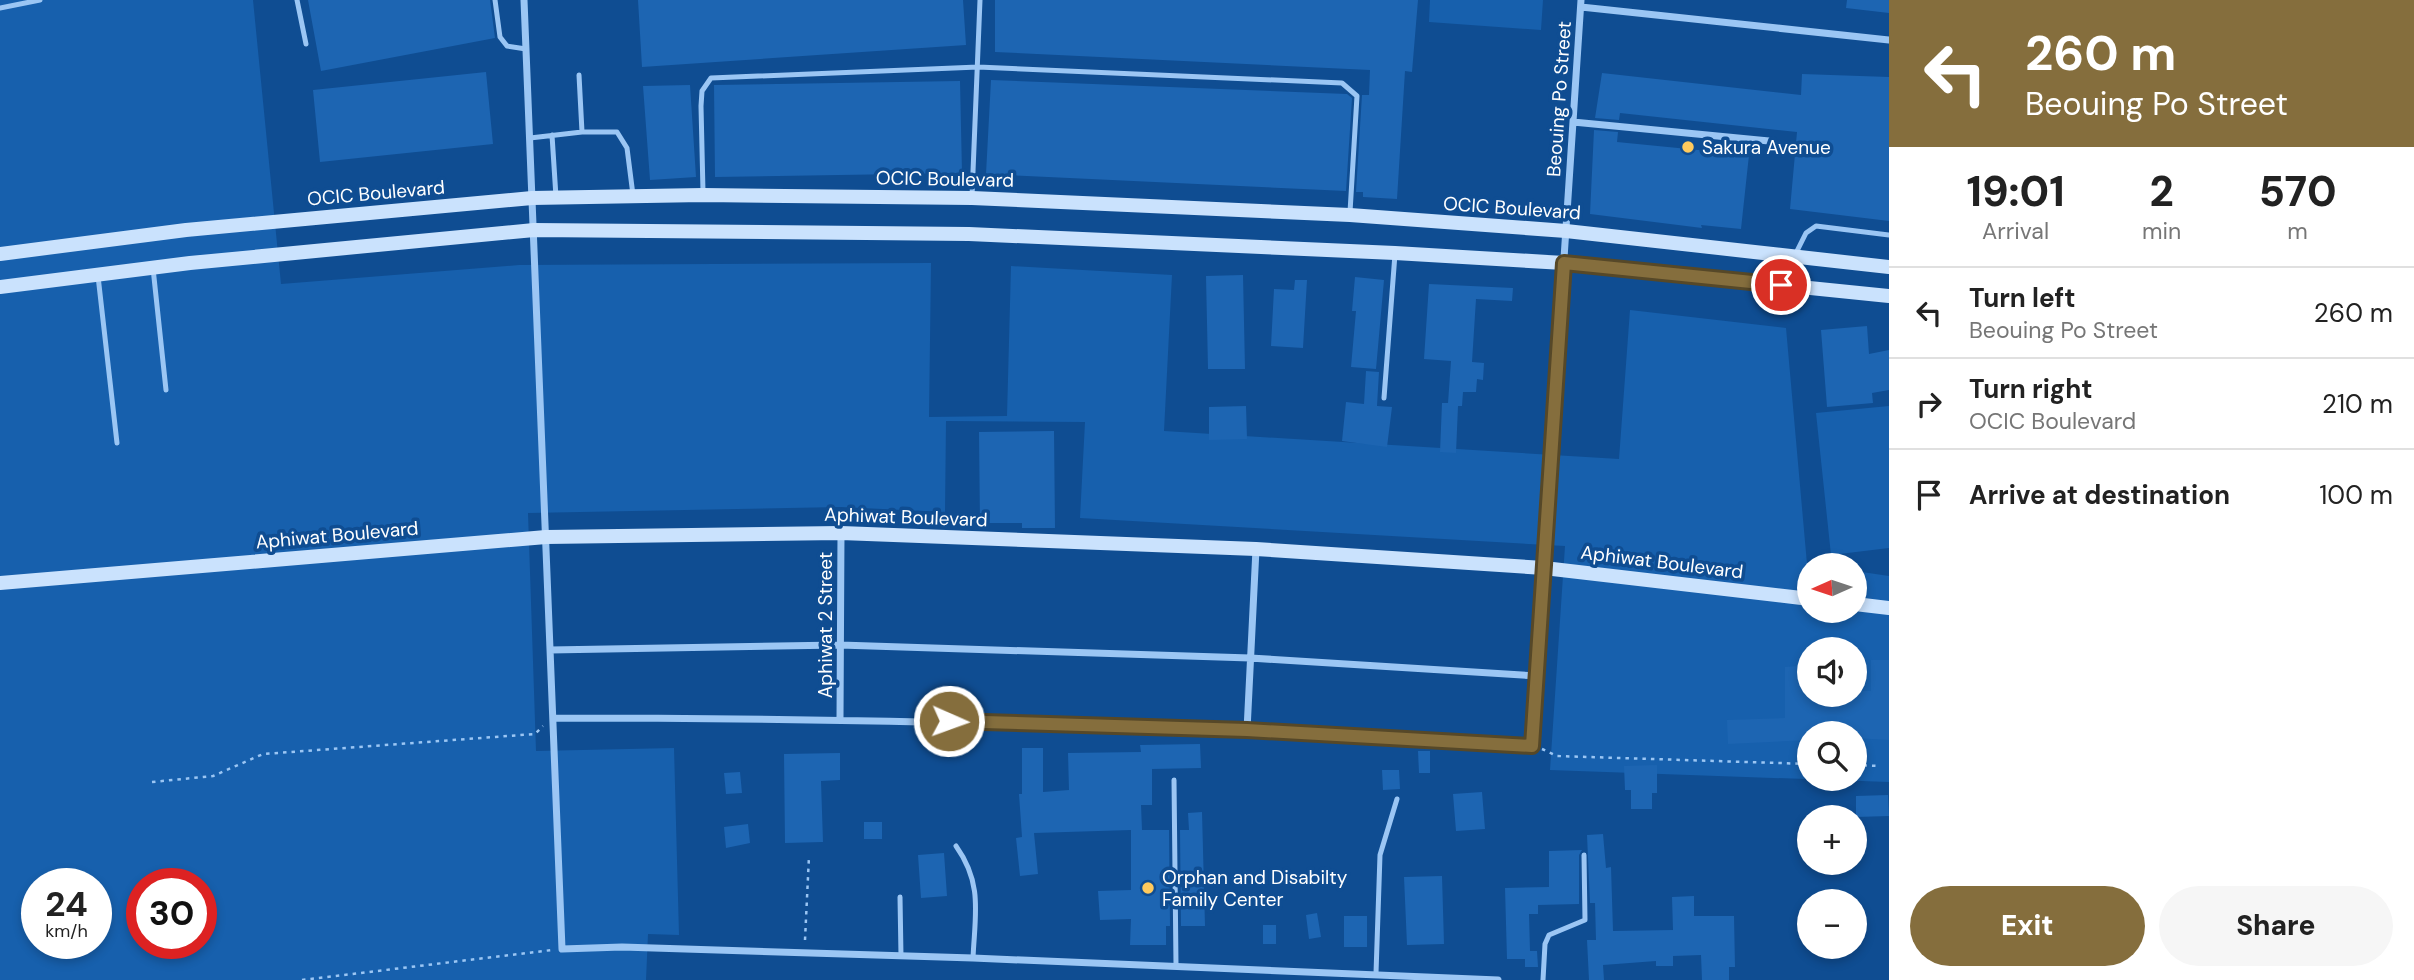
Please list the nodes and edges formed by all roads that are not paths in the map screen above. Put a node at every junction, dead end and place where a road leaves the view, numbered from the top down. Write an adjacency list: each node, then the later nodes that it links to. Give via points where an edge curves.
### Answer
1 (40, 0): 7 (lane)
2 (297, 0): 9 (lane)
3 (495, 0): 10 (lane, via 500,37 507,46)
4 (524, 0): 10 (street)
5 (981, 0): 11 (lane)
6 (1581, 4): 8 (street); 13 (street, Beouing Po Street)
7 (0, 8)
8 (1889, 40)
9 (306, 44)
10 (526, 49): 16 (street)
11 (978, 67): 19 (lane, via 711,78 702,91); 22 (lane); 23 (lane, via 1342,83 1357,96)
12 (579, 75): 14 (lane)
13 (1573, 122): 17 (street); 25 (street, Beouing Po Street)
14 (582, 132): 15 (lane); 18 (lane, via 617,132 624,139)
15 (552, 135): 16 (lane); 20 (lane)
16 (530, 138): 21 (street)
17 (1769, 141)
18 (633, 195): 19 (street, OCIC Boulevard); 20 (street, OCIC Boulevard)
19 (703, 195): 22 (street, OCIC Boulevard)
20 (556, 197): 21 (street, OCIC Boulevard)
21 (532, 198): 24 (street); 28 (street, OCIC Boulevard, via 186,230)
22 (972, 198): 23 (street, OCIC Boulevard)
23 (1350, 215): 25 (street, OCIC Boulevard)
24 (534, 230): 27 (street, via 970,234); 32 (street); 40 (street)
25 (1566, 231): 29 (street, OCIC Boulevard); 30 (street, Beouing Po Street)
26 (1889, 235): 29 (lane, via 1816,226 1806,233)
27 (1395, 253): 30 (street); 37 (lane)
28 (0, 254)
29 (1795, 255): 31 (street, OCIC Boulevard)
30 (1564, 263): 35 (street); 42 (street, Beouing Po Street)
31 (1889, 267)
32 (153, 268): 33 (street); 36 (lane)
33 (98, 275): 34 (street); 38 (lane)
34 (0, 287)
35 (1889, 296)
36 (166, 390)
37 (1384, 398)
38 (117, 443)
39 (841, 533): 40 (street, Aphiwat Boulevard); 41 (street, Aphiwat Boulevard); 47 (street, Aphiwat 2 Street)
40 (546, 537): 43 (street, Aphiwat Boulevard); 48 (street)
41 (1256, 549): 42 (street, Aphiwat Boulevard); 49 (street)
42 (1544, 568): 44 (street, Aphiwat Boulevard); 50 (street, Beouing Po Street)
43 (0, 583)
44 (1797, 597)
45 (1867, 605): 46 (street)
46 (1889, 608)
47 (841, 645): 48 (street); 49 (street); 52 (street, Aphiwat 2 Street)
48 (550, 650): 51 (street)
49 (1250, 658): 50 (street); 53 (street)
50 (1537, 676): 53 (street, Beouing Po Street, via 1532,746)
51 (553, 718): 52 (street); 59 (street, via 562,949)
52 (840, 718): 53 (street)
53 (1247, 730)
54 (1174, 780): 61 (lane)
55 (1397, 799): 62 (lane, via 1380,855)
56 (956, 846): 60 (lane, via 971,867 976,888)
57 (1584, 855): 65 (lane, via 1585,920 1549,934)
58 (900, 897): 59 (lane)
59 (901, 956): 60 (street)
60 (973, 958): 61 (street)
61 (1176, 965): 62 (street)
62 (1376, 973): 63 (street)
63 (1420, 978): 64 (street)
64 (1498, 980)
65 (1544, 980)

